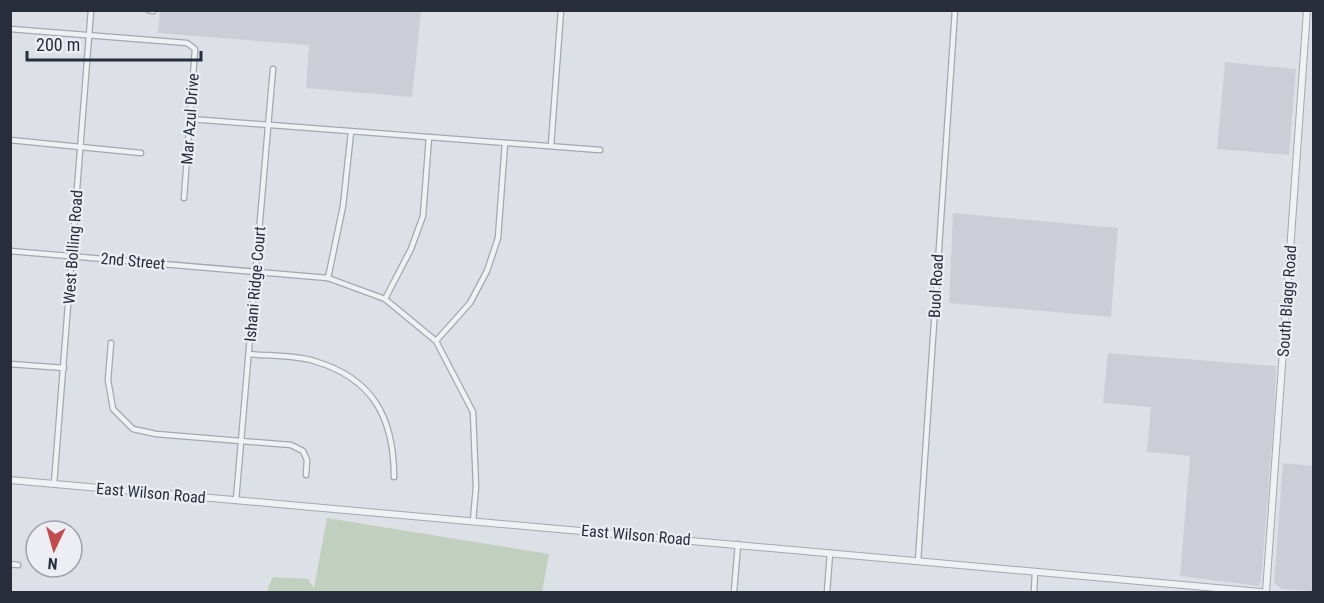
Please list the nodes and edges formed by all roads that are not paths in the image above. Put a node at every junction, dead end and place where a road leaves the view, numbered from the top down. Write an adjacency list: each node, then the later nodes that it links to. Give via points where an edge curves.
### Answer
1 (91, 10): 6 (street, West Bolling Road)
2 (561, 10): 14 (street)
3 (955, 10): 38 (street, Buol Road)
4 (1307, 10): 46 (street, South Blagg Road)
5 (10, 29): 6 (street)
6 (89, 35): 8 (street, Mar Azul Drive, via 187,43 195,49); 15 (street, West Bolling Road)
7 (273, 69): 9 (street, Ishani Ridge Court)
8 (190, 119): 9 (street); 18 (street, Mar Azul Drive)
9 (268, 126): 10 (street); 21 (street, Ishani Ridge Court)
10 (351, 132): 11 (street); 22 (street, via 344,206)
11 (429, 137): 13 (street); 23 (street, via 423,216)
12 (10, 140): 15 (street)
13 (505, 143): 14 (street); 24 (street, via 498,238 487,270 470,303)
14 (551, 146): 16 (street)
15 (80, 147): 17 (street); 20 (street, West Bolling Road)
16 (600, 150)
17 (141, 153)
18 (184, 198)
19 (10, 251): 20 (street, 2nd Street)
20 (73, 256): 21 (street, 2nd Street); 28 (street, West Bolling Road)
21 (256, 271): 22 (street, 2nd Street); 26 (street, Ishani Ridge Court)
22 (328, 278): 23 (street, 2nd Street)
23 (385, 299): 24 (street, 2nd Street)
24 (436, 341): 35 (street, via 473,412)
25 (111, 343): 29 (street, via 108,380 112,409 133,429)
26 (249, 354): 29 (street, Ishani Ridge Court); 31 (street, via 313,360 365,387 381,408 391,436)
27 (10, 364): 28 (street)
28 (64, 368): 33 (street, West Bolling Road)
29 (241, 440): 30 (street, via 303,451); 34 (street, Ishani Ridge Court)
30 (306, 475)
31 (394, 477)
32 (10, 480): 33 (street, East Wilson Road)
33 (54, 484): 34 (street, East Wilson Road)
34 (236, 500): 35 (street, East Wilson Road)
35 (473, 521): 36 (street, East Wilson Road)
36 (738, 544): 37 (street, East Wilson Road); 42 (street)
37 (830, 553): 38 (street, East Wilson Road); 43 (street)
38 (918, 561): 41 (street, East Wilson Road)
39 (10, 564): 40 (street)
40 (18, 565)
41 (1035, 572): 44 (street); 45 (street, East Wilson Road)
42 (734, 592)
43 (827, 592)
44 (1034, 592)
45 (1260, 592)
46 (1266, 592)

